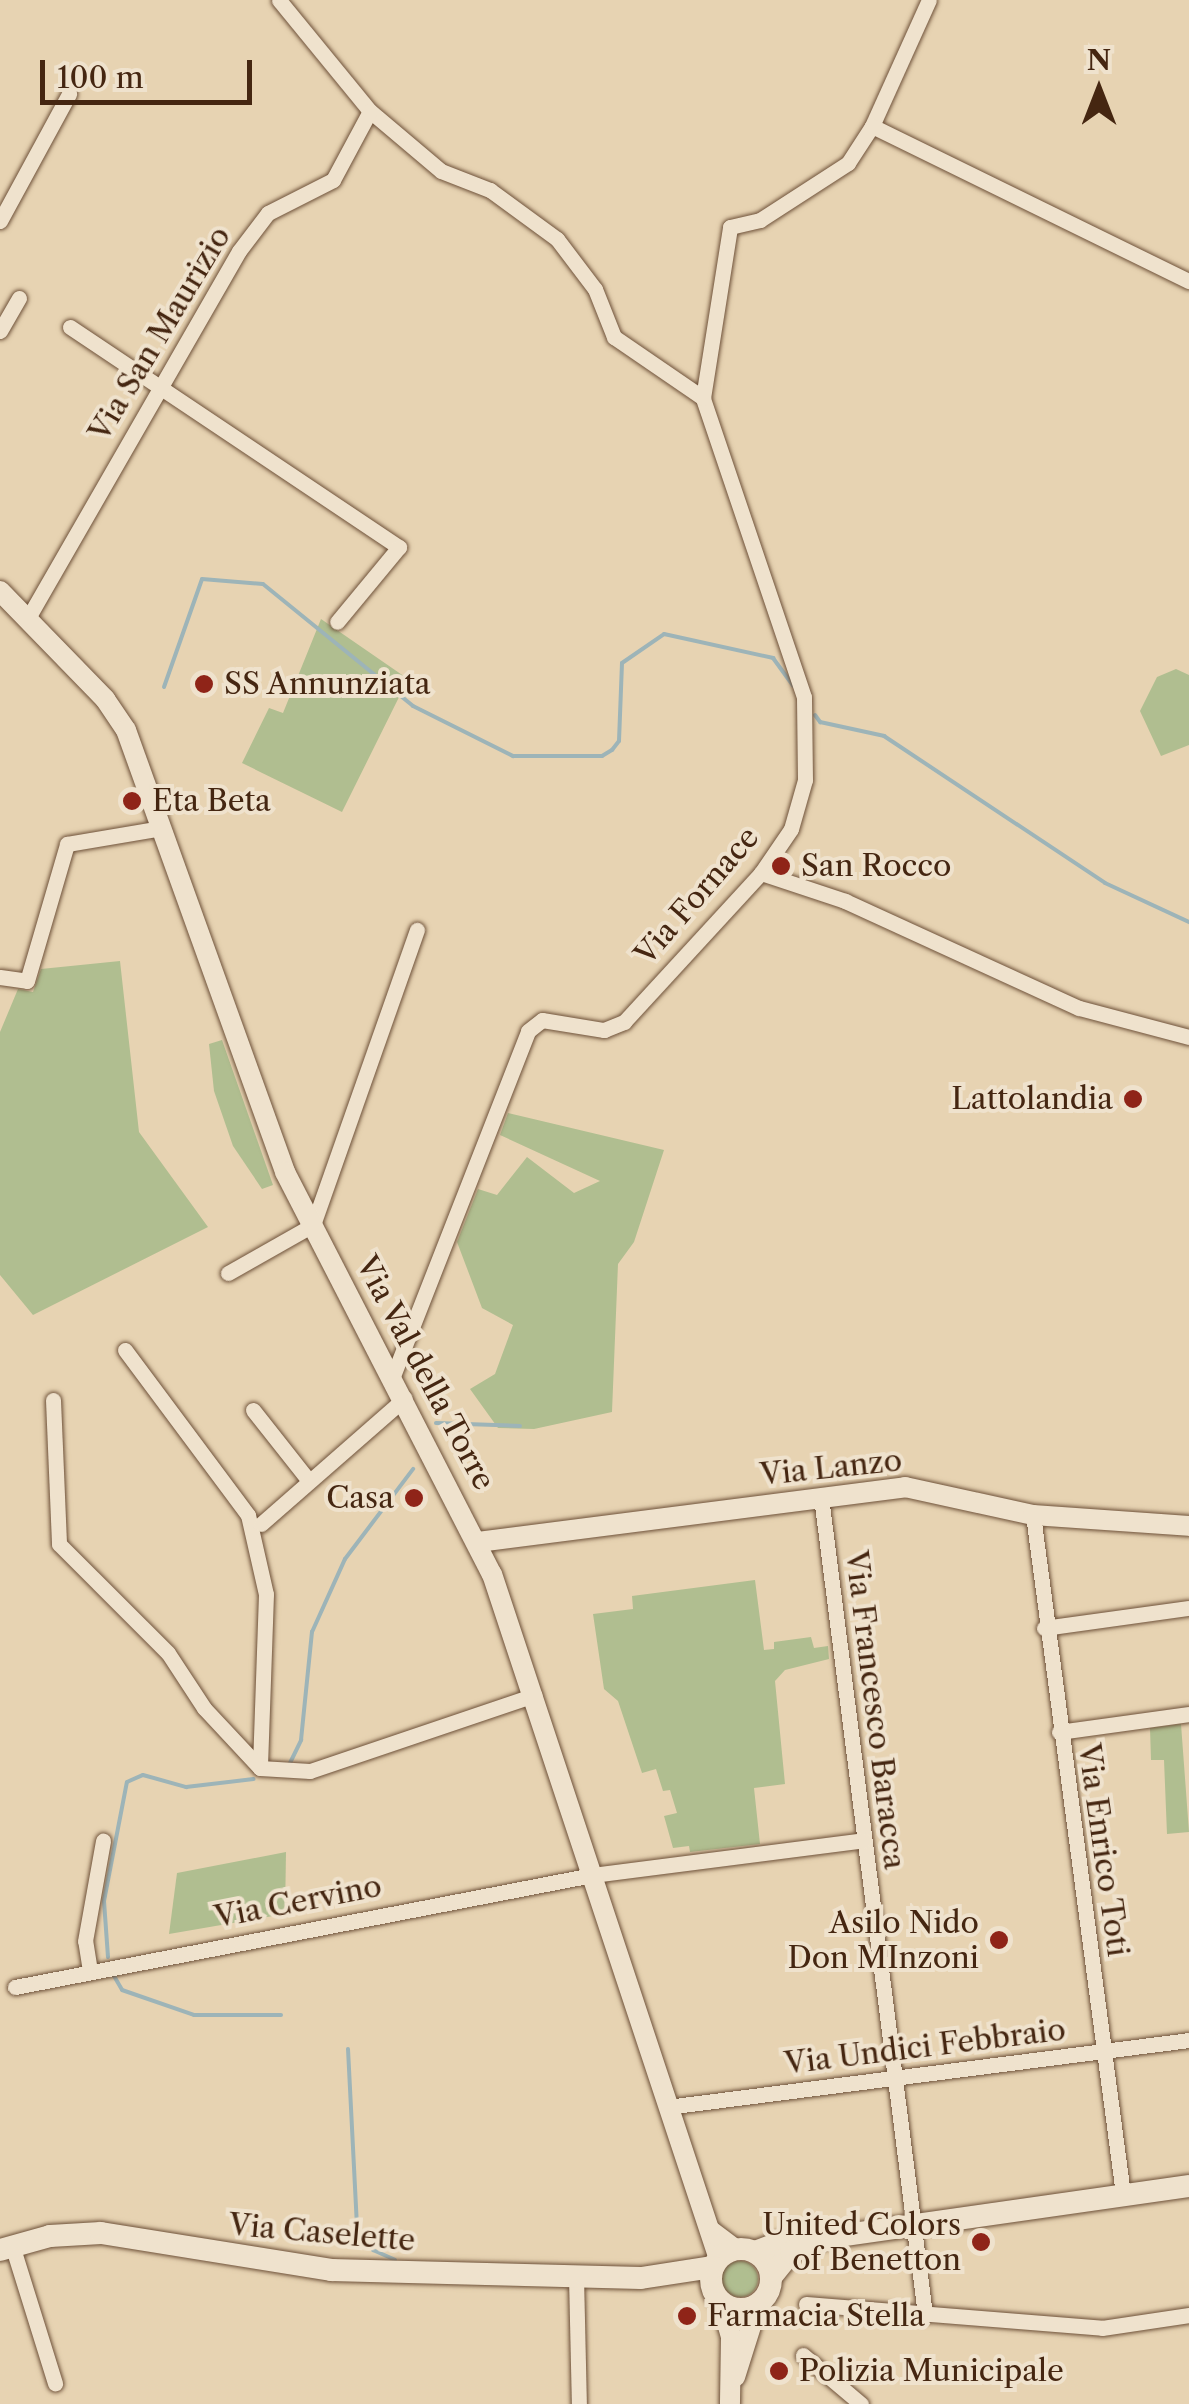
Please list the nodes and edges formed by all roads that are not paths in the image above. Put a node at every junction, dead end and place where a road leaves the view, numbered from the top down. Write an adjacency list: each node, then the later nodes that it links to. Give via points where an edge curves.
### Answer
1 (279, 0): 4 (street)
2 (930, 0): 5 (street, Via Fornace)
3 (69, 94): 6 (street)
4 (370, 110): 11 (street, Via San Maurizio, via 333,180 268,213); 12 (street, via 441,170 490,190 558,239 595,289 614,337)
5 (872, 126): 7 (street); 12 (street, Via Fornace, via 848,163 760,220 730,227)
6 (0, 220)
7 (1189, 281)
8 (19, 298): 10 (street)
9 (70, 327): 11 (street)
10 (0, 331)
11 (158, 386): 14 (street, Via San Maurizio); 15 (street, via 398,547)
12 (702, 398): 17 (street, Via Fornace, via 804,697 805,780 791,829)
13 (0, 591): 14 (street, Via Val della Torre)
14 (28, 618): 16 (street, Via Val della Torre, via 126,730)
15 (337, 622)
16 (162, 828): 19 (street, via 67,844 27,981); 21 (street, Via Val della Torre, via 246,1075)
17 (761, 873): 20 (street, via 860,908 1080,1008); 24 (street, Via Fornace, via 624,1022 604,1030 542,1020 528,1031)
18 (418, 930): 21 (street)
19 (0, 977)
20 (1189, 1037)
21 (313, 1225): 22 (street); 24 (street, Via Val della Torre)
22 (228, 1273)
23 (125, 1350): 39 (street, via 248,1515 256,1539 266,1594)
24 (393, 1376): 25 (street, Via Val della Torre)
25 (405, 1398): 28 (street); 33 (street, Via Val della Torre)
26 (52, 1400): 39 (street, via 59,1544 168,1654 204,1708)
27 (253, 1410): 28 (street)
28 (309, 1482): 31 (street)
29 (820, 1497): 30 (street, Via Lanzo, via 913,1488); 33 (street, Via Lanzo); 40 (street, Via Francesco Baracca)
30 (1033, 1515): 32 (street, Via Lanzo); 35 (street, Via Enrico Toti)
31 (261, 1524)
32 (1189, 1526)
33 (478, 1542): 36 (street, Via Val della Torre)
34 (1189, 1608): 35 (street)
35 (1044, 1628): 38 (street, Via Enrico Toti)
36 (534, 1695): 39 (street, via 310,1771); 42 (street, Via Val della Torre)
37 (1189, 1714): 38 (street)
38 (1059, 1732): 46 (street, Via Enrico Toti)
39 (260, 1768)
40 (864, 1840): 42 (street, Via Cervino); 47 (street, Via Francesco Baracca)
41 (103, 1841): 43 (street, via 84,1942)
42 (592, 1875): 43 (street, Via Cervino); 48 (street, Via Val della Torre)
43 (90, 1971): 44 (street, Via Cervino)
44 (15, 1986)
45 (1189, 2040): 46 (street, Via Undici Febbraio)
46 (1103, 2052): 47 (street, Via Undici Febbraio); 50 (street, Via Enrico Toti)
47 (894, 2078): 48 (street, Via Undici Febbraio); 51 (street, Via Francesco Baracca)
48 (667, 2106): 53 (street, Via Val della Torre, via 711,2230)
49 (1189, 2186): 50 (main road)
50 (1123, 2194): 51 (main road)
51 (916, 2222): 53 (main road, Via Caselette, via 799,2234); 56 (main road, via 804,2244); 60 (street, Via Francesco Baracca)
52 (6, 2248): 54 (main road, Via Caselette, via 101,2234 330,2270); 63 (street)
53 (731, 2257): 55 (main road, Via Caselette); 56 (main road); 57 (main road)
54 (576, 2276): 55 (main road, Via Caselette); 65 (street)
55 (642, 2278): 57 (main road, Via Caselette)
56 (771, 2278): 58 (main road)
57 (718, 2298): 58 (main road, Via Caselette, via 739,2310); 64 (street, via 731,2338)
58 (758, 2304): 64 (street)
59 (806, 2304): 60 (street)
60 (925, 2314): 61 (street, via 1102,2328)
61 (1189, 2315)
62 (803, 2355): 66 (street)
63 (55, 2382)
64 (730, 2399)
65 (579, 2404)
66 (861, 2404)

